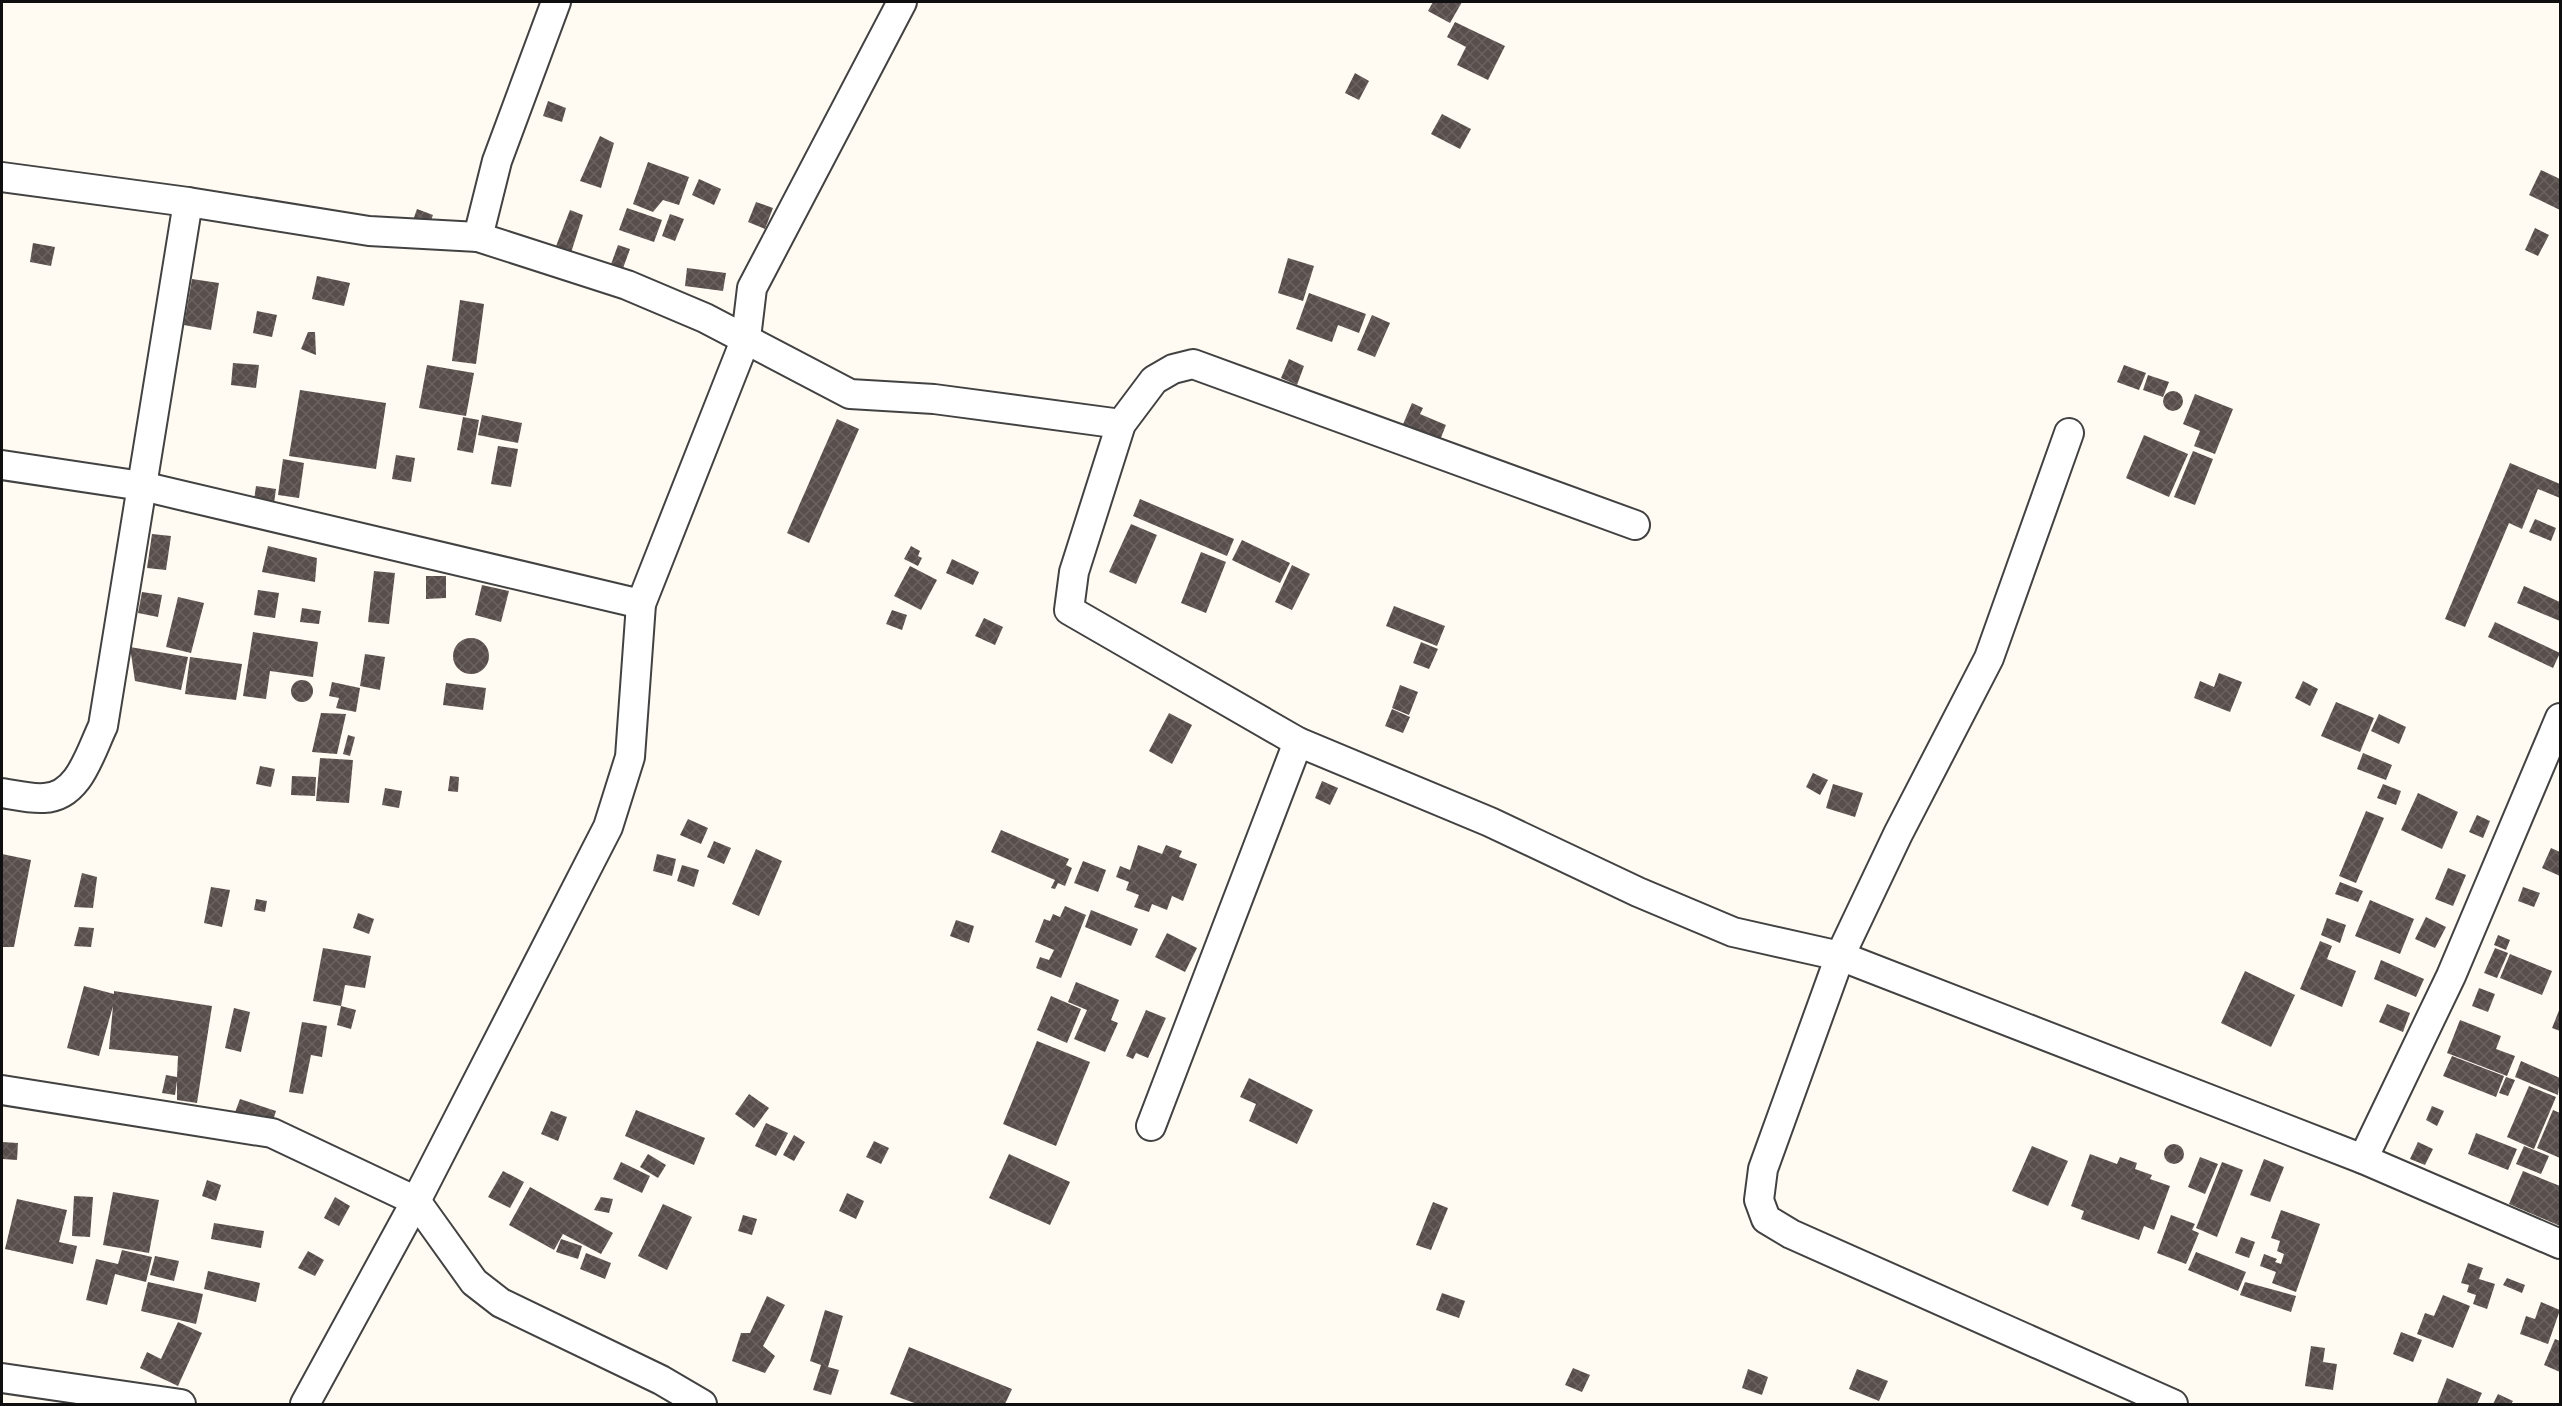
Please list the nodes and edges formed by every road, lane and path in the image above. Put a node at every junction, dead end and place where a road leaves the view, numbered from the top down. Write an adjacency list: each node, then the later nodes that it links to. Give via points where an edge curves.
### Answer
1 (556, 2): 5 (street, via 497,161)
2 (902, 2): 6 (street, via 752,288)
3 (2, 177): 4 (street)
4 (188, 202): 5 (street, via 369,231); 10 (street)
5 (478, 237): 6 (street, via 627,285)
6 (746, 338): 7 (street, via 850,394 934,399); 12 (street)
7 (1121, 424): 11 (street, via 1154,380 1193,364); 14 (street, via 1074,572 1069,610)
8 (2069, 433): 16 (street, via 1989,658)
9 (2, 465): 10 (street)
10 (142, 486): 12 (street); 15 (street, via 103,726 83,770 68,791 45,798)
11 (1635, 525)
12 (641, 604): 20 (street, via 630,757 608,827)
13 (2560, 717): 19 (street, via 2451,976)
14 (1298, 742): 16 (street, via 1490,822 1733,932); 18 (street)
15 (2, 793)
16 (1840, 956): 19 (street); 26 (street, via 1763,1169 1759,1200 1766,1219 1802,1239)
17 (2, 1090): 20 (street, via 272,1133)
18 (1150, 1126)
19 (2363, 1159): 21 (street)
20 (416, 1201): 24 (street); 25 (street, via 474,1282 501,1303 661,1380)
21 (2560, 1244)
22 (2, 1378): 23 (street)
23 (181, 1404)
24 (305, 1404)
25 (702, 1404)
26 (2173, 1404)

